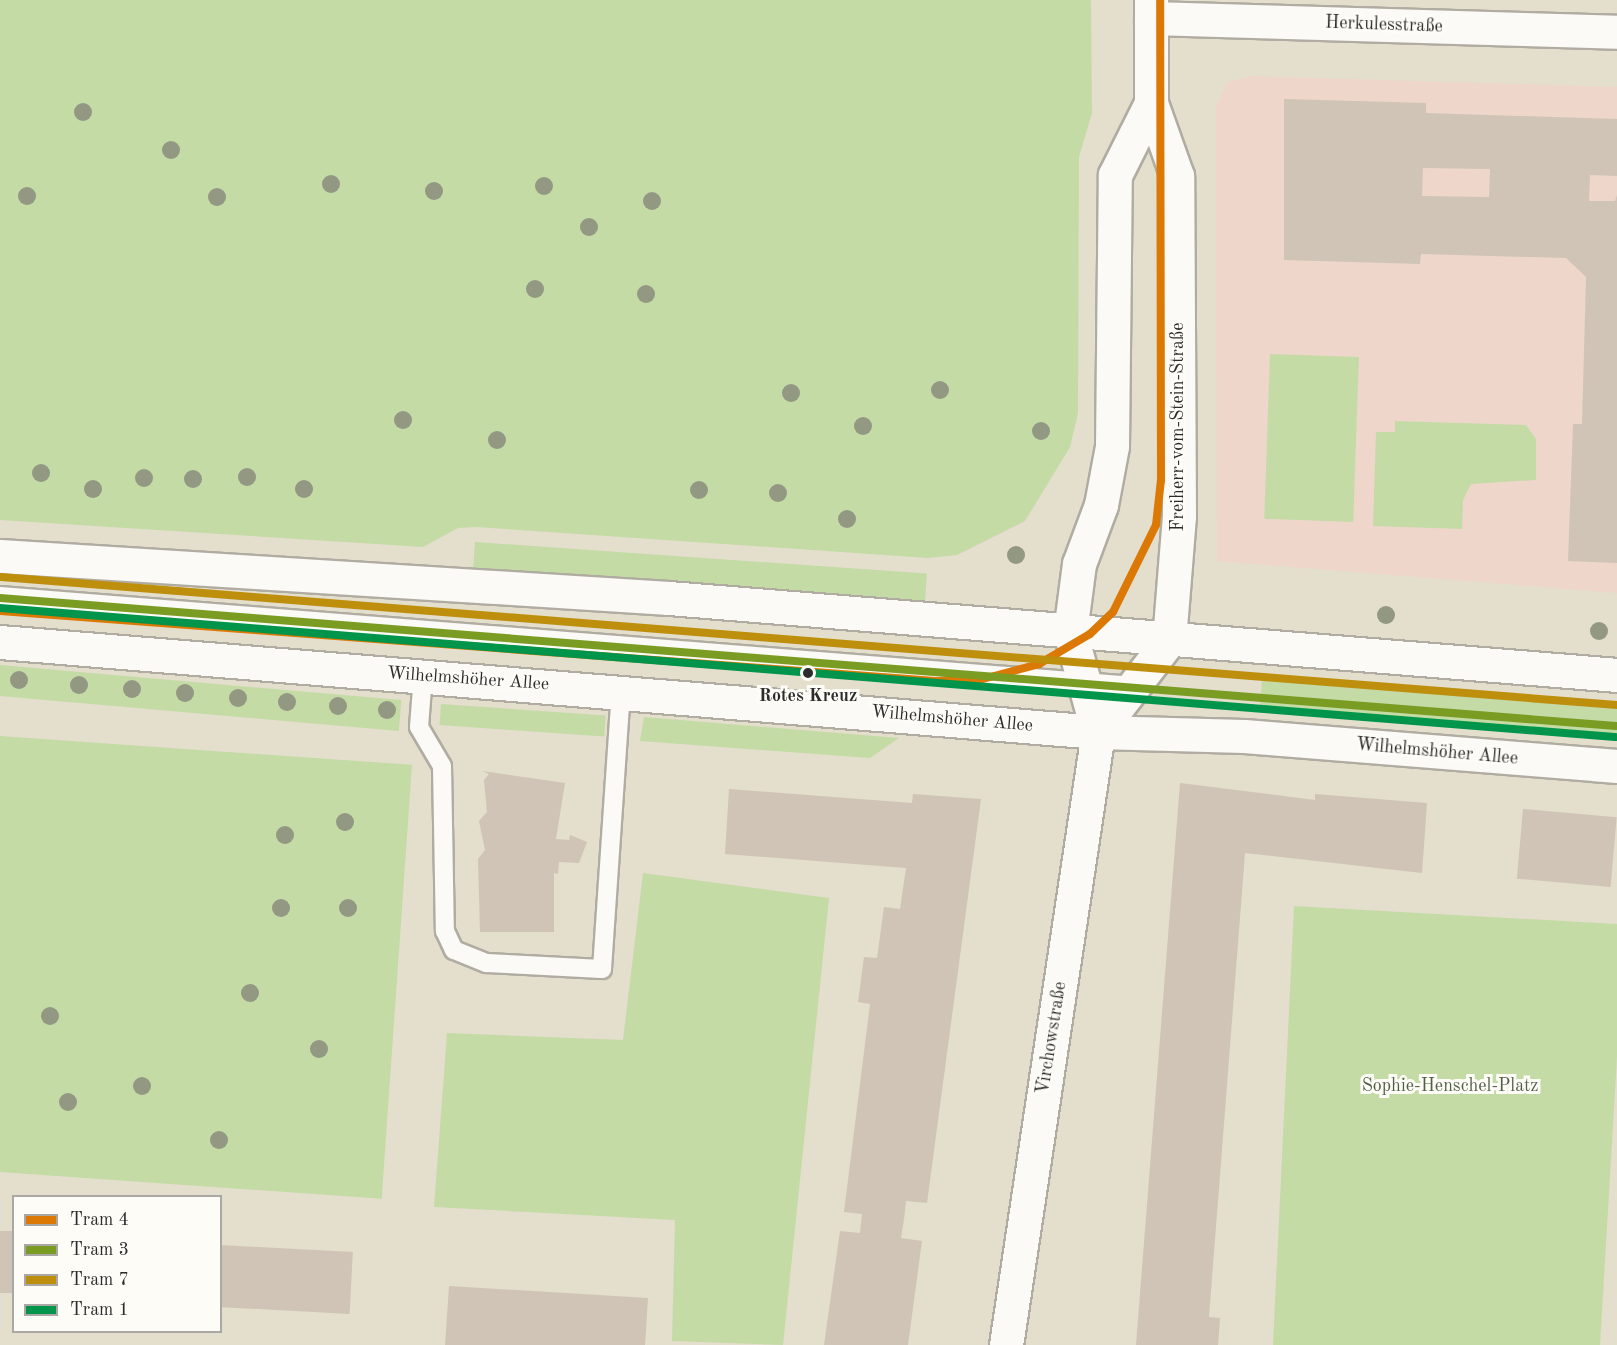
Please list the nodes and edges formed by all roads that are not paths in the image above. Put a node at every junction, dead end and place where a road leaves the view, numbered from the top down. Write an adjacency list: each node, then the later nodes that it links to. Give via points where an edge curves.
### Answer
1 (1151, 9): 2 (main road, Herkulesstraße); 3 (main road, Freiherr-vom-Stein-Straße)
2 (1617, 32)
3 (1150, 103): 6 (main road, Freiherr-vom-Stein-Straße, via 1115,175 1112,446 1101,505 1079,564); 7 (main road, Freiherr-vom-Stein-Straße, via 1177,176 1179,516)
4 (0, 556): 6 (main road, via 681,599)
5 (0, 596): 11 (lane)
6 (1070, 632): 7 (main road); 11 (main road, Freiherr-vom-Stein-Straße)
7 (1169, 640): 10 (main road); 12 (main road)
8 (0, 642): 9 (main road, Wilhelmshöher Allee)
9 (423, 675): 13 (main road, Wilhelmshöher Allee); 13 (lane, via 419,727 442,766 445,931 454,950 487,963 602,969)
10 (1617, 675)
11 (1084, 683): 12 (lane); 14 (main road, Freiherr-vom-Stein-Straße)
12 (1133, 686): 14 (main road)
13 (621, 690): 14 (main road, Wilhelmshöher Allee)
14 (1098, 732): 15 (main road, Wilhelmshöher Allee, via 1244,736); 16 (main road, Virchowstraße)
15 (1617, 766)
16 (1006, 1345)

